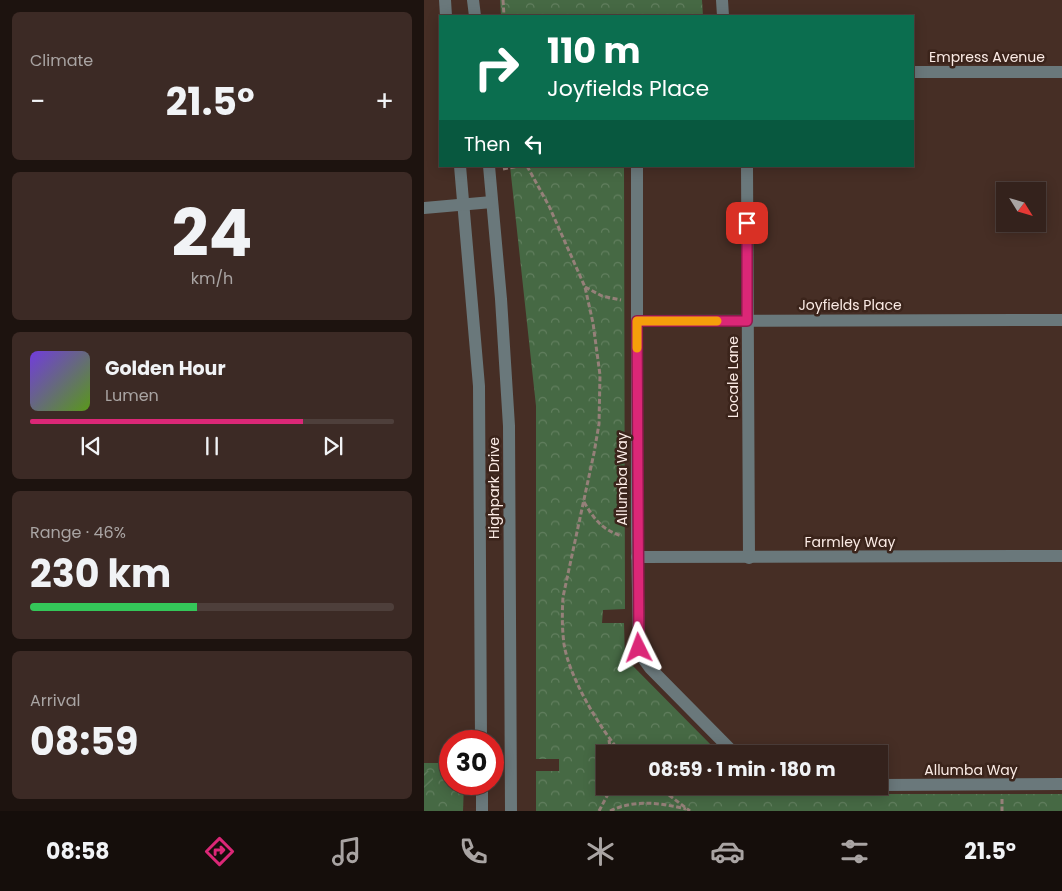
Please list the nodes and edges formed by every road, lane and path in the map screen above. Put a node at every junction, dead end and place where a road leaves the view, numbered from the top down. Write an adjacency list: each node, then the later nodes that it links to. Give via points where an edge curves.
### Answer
1 (444, 0): 5 (street)
2 (473, 0): 6 (street)
3 (722, 0): 8 (street)
4 (504, 1): 7 (path)
5 (446, 15)
6 (475, 15)
7 (504, 15)
8 (722, 15)
9 (914, 72): 10 (street, Empress Avenue)
10 (1062, 72)
11 (460, 167): 17 (street, Highpark Drive)
12 (489, 167): 16 (street, Highpark Drive)
13 (528, 167): 19 (path, via 553,214)
14 (637, 167): 20 (street, Allumba Way)
15 (747, 167): 23 (street, Locale Lane)
16 (492, 202): 17 (street); 41 (street, Highpark Drive, via 509,426)
17 (463, 204): 18 (street); 29 (street, Highpark Drive, via 479,386)
18 (424, 208)
19 (585, 287): 20 (path, via 611,299); 24 (path, via 597,346 601,400)
20 (637, 299): 22 (street, Allumba Way)
21 (1062, 320): 23 (street, Joyfields Place)
22 (637, 321): 23 (street, Joyfields Place); 25 (street, Allumba Way)
23 (747, 321): 28 (street, Locale Lane)
24 (584, 501): 25 (path, via 591,515 605,530); 30 (path, via 563,597 564,645 576,680)
25 (637, 537): 27 (street, Allumba Way)
26 (1062, 556): 28 (street, Farmley Way)
27 (637, 557): 28 (street, Farmley Way); 33 (street, Allumba Way, via 638,638 642,657)
28 (749, 558)
29 (482, 730)
30 (609, 739): 31 (path); 32 (path)
31 (610, 745)
32 (614, 745)
33 (726, 745)
34 (1062, 784): 35 (street, Allumba Way)
35 (888, 785)
36 (482, 795): 40 (street)
37 (607, 795): 42 (path)
38 (669, 795): 39 (path)
39 (688, 810): 43 (path, via 650,803)
40 (482, 811)
41 (511, 811)
42 (599, 811)
43 (610, 811)

